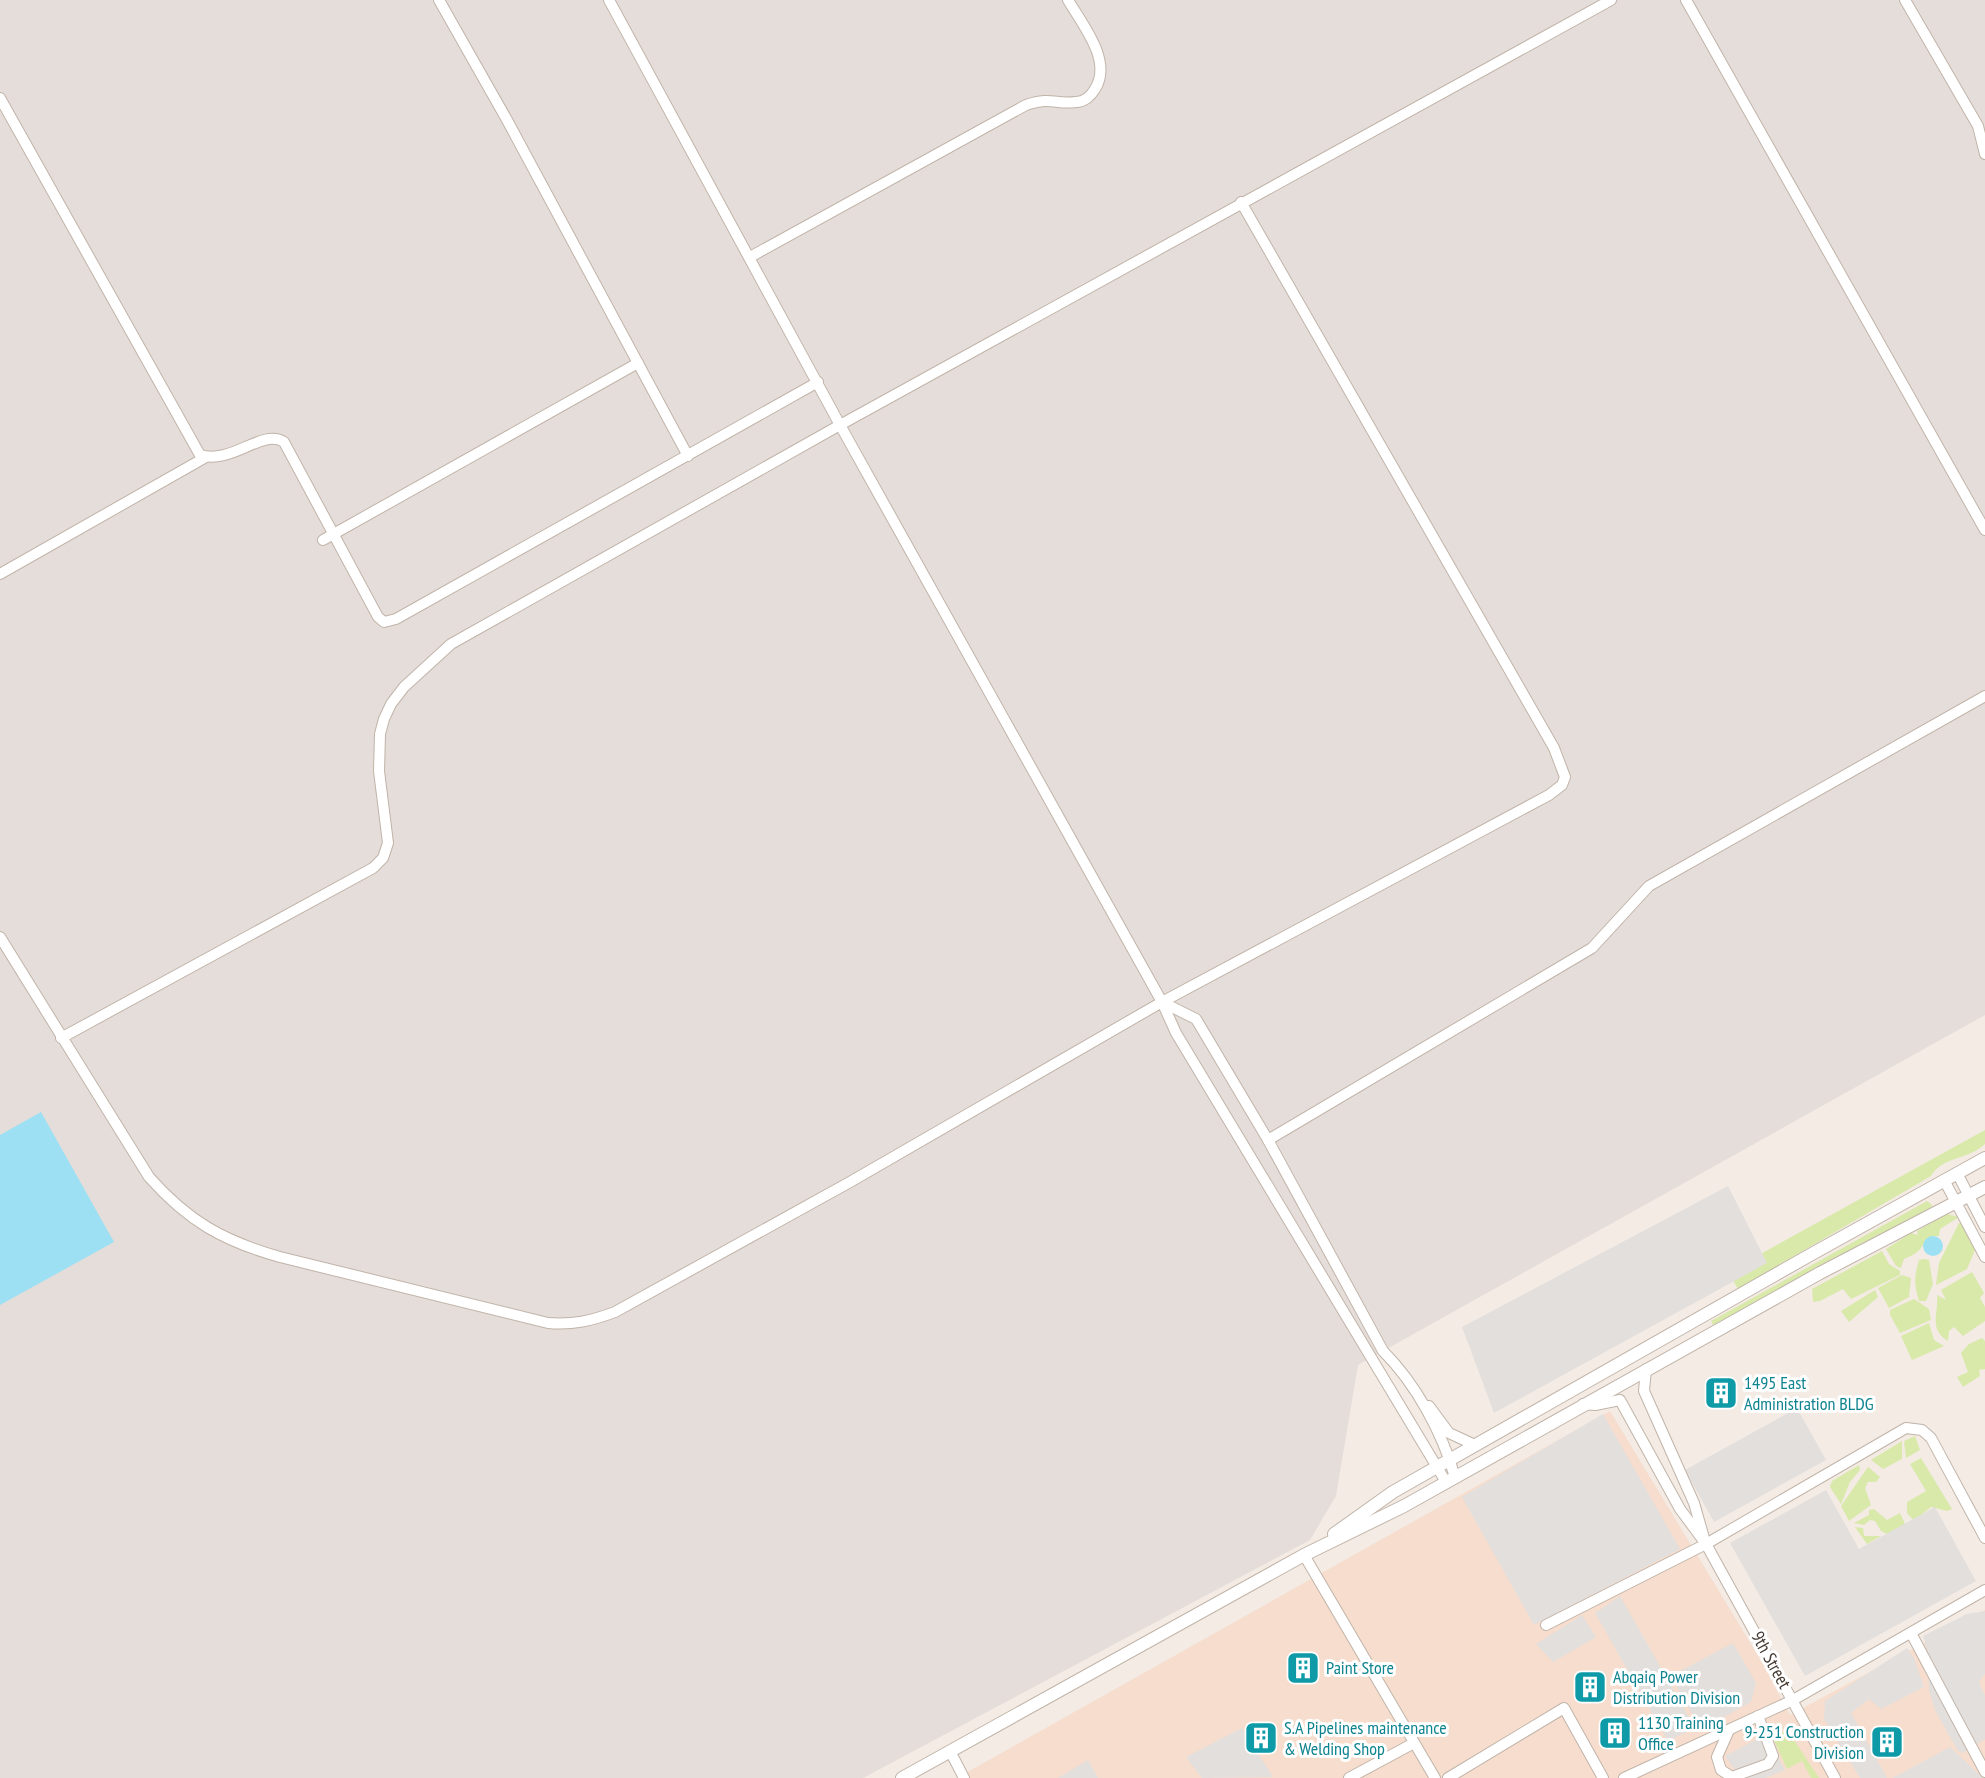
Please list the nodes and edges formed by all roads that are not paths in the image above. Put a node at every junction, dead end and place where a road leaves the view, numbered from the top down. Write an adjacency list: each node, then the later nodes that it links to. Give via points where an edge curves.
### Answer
1 (439, 0): 12 (street)
2 (609, 0): 11 (street)
3 (1068, 0): 11 (street, via 1100,59 1100,79 1091,95 1078,102 1047,99 1026,105)
4 (1611, 0): 10 (street)
5 (1686, 0): 17 (street)
6 (1905, 0): 8 (street)
7 (0, 98): 16 (street, via 193,445)
8 (1982, 124): 9 (street)
9 (1985, 154)
10 (1241, 202): 14 (street); 23 (street, via 1554,748 1565,777 1562,785 1549,795)
11 (750, 257): 13 (street)
12 (638, 363): 15 (street); 18 (street)
13 (818, 382): 14 (street); 15 (street)
14 (840, 425): 23 (street); 24 (street, via 451,644 404,687 384,718 378,751 388,843 383,858 373,868)
15 (688, 456): 18 (street, via 391,621 384,622 378,617)
16 (206, 457): 18 (street, via 221,458 259,441 284,441); 20 (street)
17 (1985, 530)
18 (334, 533): 19 (street)
19 (323, 540)
20 (0, 574)
21 (1985, 696): 25 (street, via 1649,886 1592,948)
22 (0, 937): 24 (street)
23 (1162, 1002): 24 (street, via 615,1312 568,1325 280,1257 211,1232 168,1199 149,1177); 25 (street, via 1196,1019); 39 (street, via 1176,1033)
24 (61, 1038)
25 (1268, 1140): 35 (street, via 1383,1351)
26 (1985, 1158): 27 (street)
27 (1957, 1173): 28 (street); 30 (street)
28 (1944, 1180): 31 (street); 37 (street)
29 (1985, 1187): 30 (street)
30 (1969, 1196): 31 (street); 32 (street)
31 (1956, 1202): 33 (street); 34 (street)
32 (1985, 1227)
33 (1985, 1257)
34 (1646, 1369): 36 (street); 42 (street, via 1644,1391 1694,1503)
35 (1402, 1370): 37 (street, via 1449,1433); 38 (street)
36 (1583, 1404): 40 (street); 42 (street, via 1620,1400 1680,1509)
37 (1475, 1445): 38 (street)
38 (1450, 1460): 39 (street); 40 (street)
39 (1437, 1467): 40 (street); 43 (street, via 1393,1492)
40 (1451, 1480): 43 (street)
41 (1985, 1538): 42 (street, via 1931,1438 1922,1430 1906,1428)
42 (1706, 1544): 45 (street); 47 (street, 9th Street)
43 (1304, 1555): 50 (street); 51 (street)
44 (1985, 1590): 46 (street)
45 (1546, 1625)
46 (1911, 1633): 47 (street); 52 (street)
47 (1793, 1700): 48 (street); 60 (street, 9th Street)
48 (1758, 1716): 49 (street); 49 (street, via 1773,1756 1768,1764 1732,1777 1721,1770 1718,1757)
49 (1728, 1730): 59 (street)
50 (1414, 1743): 55 (street); 56 (street)
51 (950, 1751): 53 (street); 54 (street)
52 (1985, 1772)
53 (902, 1778)
54 (964, 1778)
55 (1349, 1778)
56 (1435, 1778)
57 (1448, 1778): 58 (street, via 1564,1708)
58 (1603, 1778)
59 (1624, 1778)
60 (1835, 1778)

